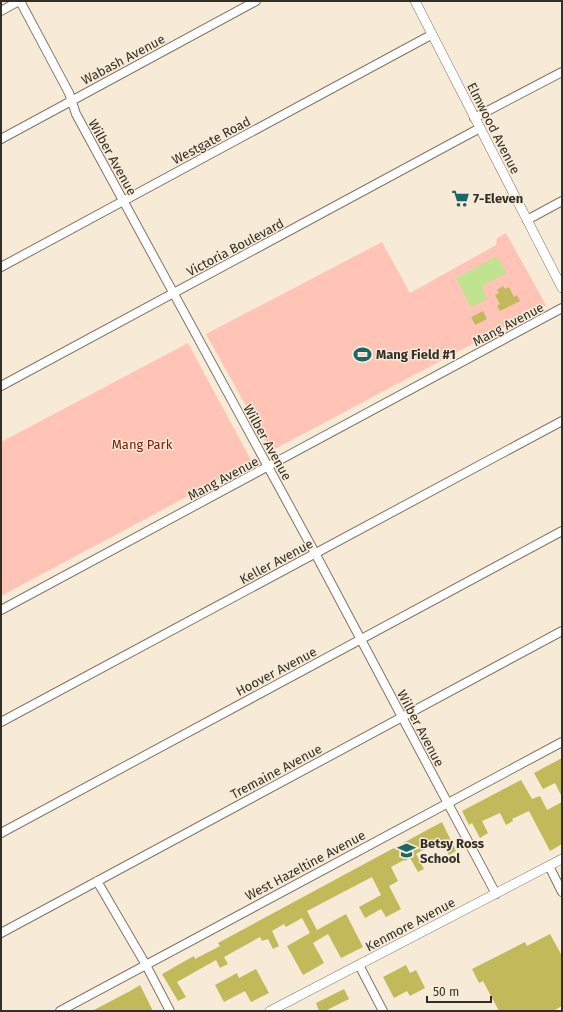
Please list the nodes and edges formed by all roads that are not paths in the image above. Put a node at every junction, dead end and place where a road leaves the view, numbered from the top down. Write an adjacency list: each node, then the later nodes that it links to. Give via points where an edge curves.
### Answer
1 (20, 1): 4 (street); 7 (street, Wilber Avenue)
2 (256, 1): 7 (street, Wabash Avenue)
3 (415, 1): 5 (street, Elmwood Avenue)
4 (1, 11)
5 (432, 35): 8 (street, Elmwood Avenue); 11 (street, Westgate Road)
6 (562, 72): 8 (street)
7 (71, 101): 10 (street, Wabash Avenue); 11 (street, Wilber Avenue)
8 (474, 118): 9 (street, Elmwood Avenue)
9 (480, 128): 13 (street, Elmwood Avenue); 16 (street, Victoria Boulevard)
10 (1, 138)
11 (123, 201): 14 (street, Westgate Road); 16 (street, Wilber Avenue)
12 (562, 201): 13 (street)
13 (527, 220): 15 (street, Elmwood Avenue)
14 (1, 266)
15 (562, 288)
16 (174, 294): 18 (street, Victoria Boulevard); 20 (street, Wilber Avenue)
17 (562, 308): 20 (street, Mang Avenue)
18 (1, 386)
19 (562, 421): 22 (street, Keller Avenue)
20 (268, 467): 22 (street, Wilber Avenue); 23 (street, Mang Avenue)
21 (562, 531): 25 (street, Hoover Avenue)
22 (315, 553): 25 (street, Wilber Avenue); 27 (street, Keller Avenue)
23 (1, 610)
24 (562, 631): 26 (street, Tremaine Avenue)
25 (360, 640): 26 (street, Wilber Avenue); 30 (street, Hoover Avenue)
26 (401, 717): 29 (street, Wilber Avenue); 33 (street, Tremaine Avenue)
27 (1, 722)
28 (562, 742): 29 (street, West Hazeltine Avenue)
29 (447, 803): 35 (street, Wilber Avenue); 37 (street, West Hazeltine Avenue)
30 (1, 833)
31 (562, 859): 32 (street, Kenmore Avenue)
32 (549, 866): 34 (street); 35 (street, Kenmore Avenue)
33 (97, 881): 36 (street, Tremaine Avenue); 37 (street)
34 (562, 892)
35 (496, 894): 38 (street, Kenmore Avenue)
36 (1, 933)
37 (146, 965): 39 (street, West Hazeltine Avenue); 40 (street)
38 (359, 965): 41 (street, Kenmore Avenue); 42 (street)
39 (60, 1011)
40 (170, 1011)
41 (270, 1011)
42 (383, 1011)

